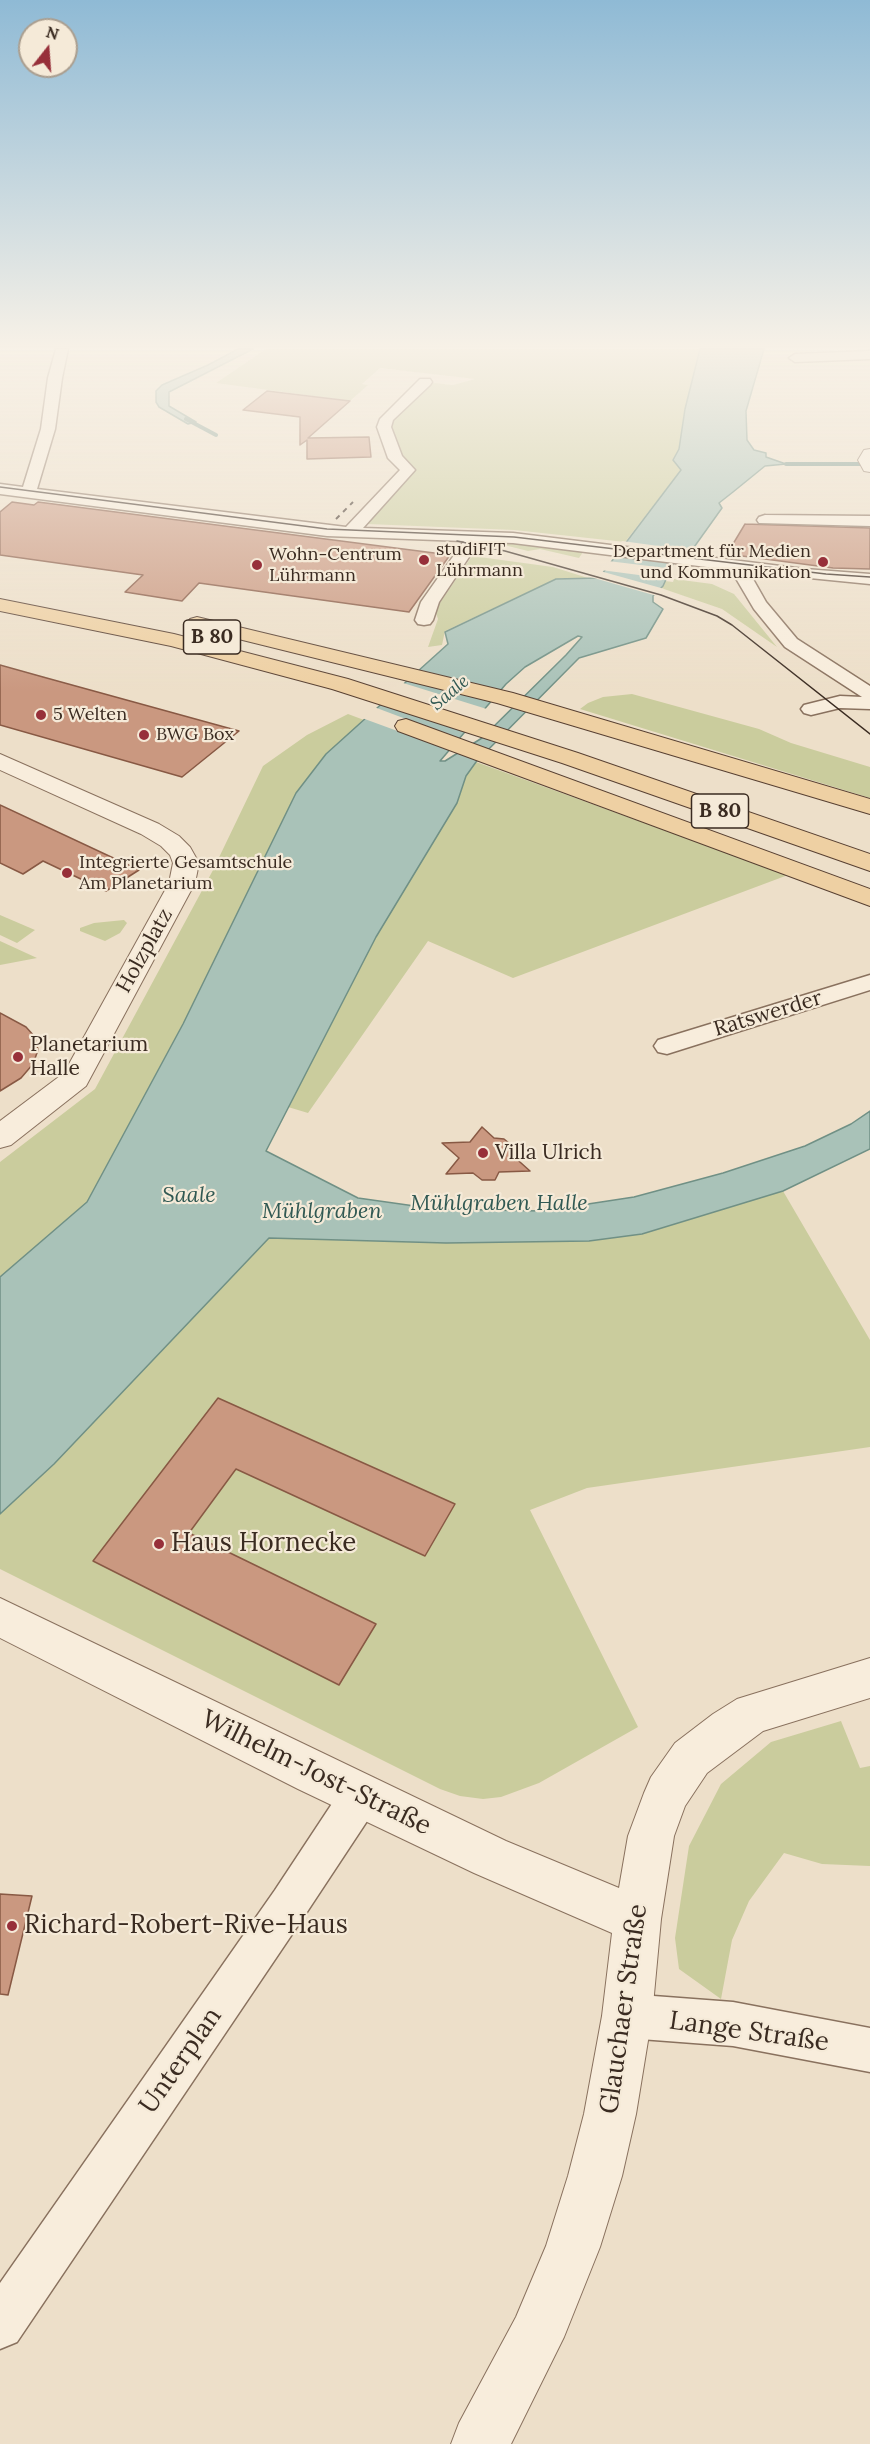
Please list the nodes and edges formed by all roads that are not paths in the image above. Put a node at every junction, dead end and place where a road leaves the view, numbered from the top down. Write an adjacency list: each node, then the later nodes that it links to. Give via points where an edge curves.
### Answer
1 (38, 463): 4 (street)
2 (400, 463): 7 (street, via 408,470)
3 (0, 489): 4 (street)
4 (28, 494): 7 (street)
5 (765, 520): 6 (street)
6 (870, 521)
7 (349, 533): 8 (street)
8 (475, 536): 9 (street); 18 (street, via 430,602)
9 (738, 566): 10 (street); 12 (street)
10 (805, 574): 11 (street); 12 (street, via 792,585)
11 (870, 579)
12 (746, 584): 20 (street, via 791,643)
13 (0, 596): 15 (main road, B 80)
14 (0, 605): 19 (main road, B 80, via 174,640 264,676)
15 (70, 607): 16 (main road); 19 (main road, B 80, via 186,630)
16 (139, 612)
17 (183, 620): 19 (main road)
18 (424, 620)
19 (346, 679): 25 (main road, B 80); 27 (main road, via 505,698); 30 (main road, via 548,779)
20 (849, 681): 21 (street); 22 (street)
21 (870, 694)
22 (840, 702): 23 (street); 24 (street)
23 (870, 703)
24 (810, 709)
25 (576, 753): 28 (main road, B 80); 29 (main road, B 80)
26 (0, 761): 33 (street, Holzplatz, via 150,829 170,841 186,863 182,884 75,1079)
27 (870, 807)
28 (870, 845)
29 (870, 863)
30 (870, 898)
31 (870, 982): 32 (street, Ratswerder)
32 (667, 1046)
33 (0, 1137)
34 (0, 1617): 36 (street, Wilhelm-Jost-Straße)
35 (870, 1678): 37 (street, Glauchaer Straße, via 752,1714 691,1758 658,1811)
36 (361, 1795): 37 (street, Wilhelm-Jost-Straße, via 566,1892); 40 (street, Unterplan)
37 (637, 1919): 38 (street, Glauchaer Straße)
38 (627, 2016): 39 (street, Lange Straße, via 733,2024); 41 (street, Glauchaer Straße, via 610,2114 573,2247 536,2337)
39 (870, 2050)
40 (0, 2325)
41 (480, 2444)

